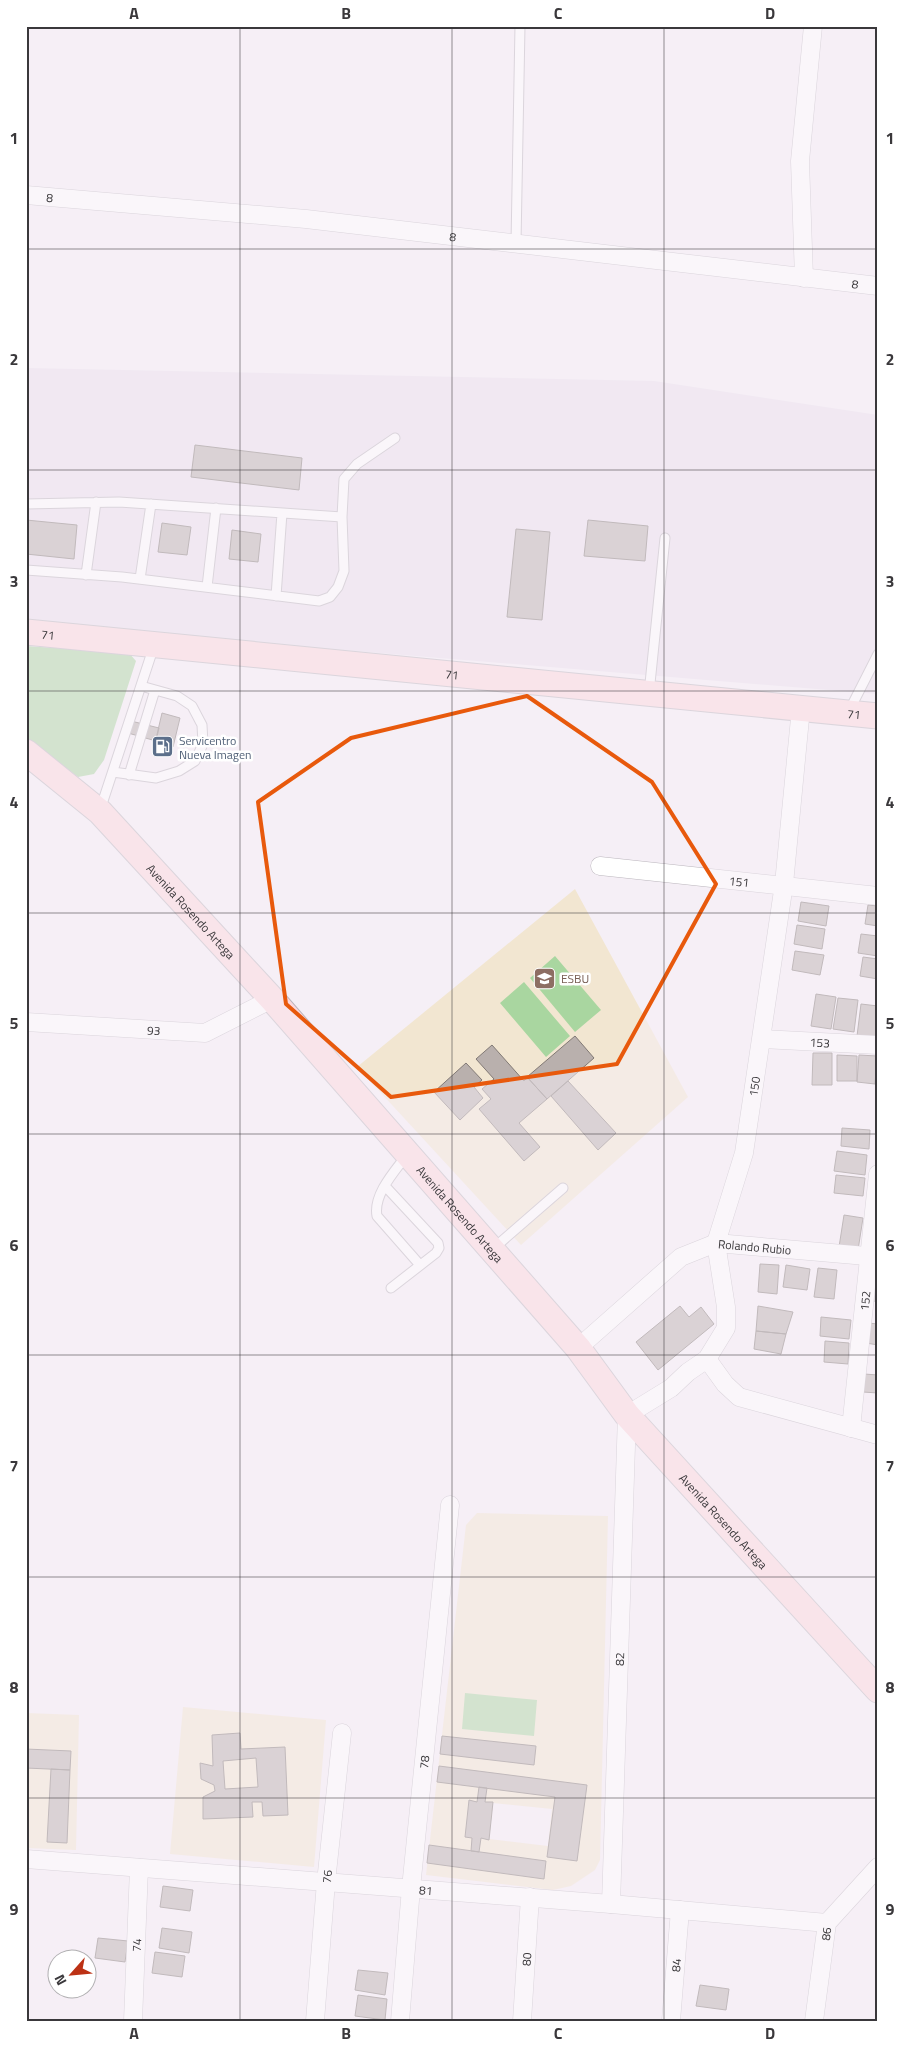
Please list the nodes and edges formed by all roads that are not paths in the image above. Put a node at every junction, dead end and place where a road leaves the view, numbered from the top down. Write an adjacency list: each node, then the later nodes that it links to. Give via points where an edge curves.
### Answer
1 (520, 26): 4 (lane)
2 (813, 26): 5 (street, via 800,161)
3 (26, 195): 4 (street, 8, via 306,218)
4 (516, 243): 5 (street, 8)
5 (804, 278): 6 (street, 8)
6 (878, 286)
7 (394, 438): 13 (lane, via 357,464 344,479)
8 (96, 502): 9 (lane); 10 (lane); 16 (lane)
9 (26, 504)
10 (150, 504): 11 (lane); 17 (lane)
11 (216, 508): 12 (lane); 18 (lane)
12 (282, 513): 13 (lane); 19 (lane)
13 (342, 517): 19 (lane, via 344,571 338,588 330,597 318,600)
14 (665, 538): 25 (lane)
15 (26, 570): 16 (lane)
16 (86, 575): 17 (lane)
17 (140, 579): 18 (lane)
18 (207, 588): 19 (lane)
19 (276, 596)
20 (26, 632): 21 (main road, 71)
21 (154, 645): 23 (lane); 25 (main road, 71)
22 (878, 654): 27 (lane)
23 (141, 686): 24 (lane); 30 (lane)
24 (155, 690): 31 (lane); 31 (lane, via 178,696 192,706 202,725 203,744 195,761 179,771 156,778)
25 (649, 693): 26 (main road, 71)
26 (801, 708): 27 (main road, 71); 34 (street, 150)
27 (848, 713): 28 (main road, 71)
28 (878, 716)
29 (26, 752): 32 (main road, Avenida Rosendo Artega)
30 (113, 772): 31 (lane); 32 (lane)
31 (129, 774)
32 (100, 812): 36 (main road, Avenida Rosendo Artega)
33 (600, 866): 34 (street, 151)
34 (784, 884): 35 (street, 151); 38 (street, 150)
35 (878, 896)
36 (272, 999): 37 (street, 93, via 205,1033); 40 (main road, Avenida Rosendo Artega)
37 (26, 1022)
38 (762, 1039): 39 (street, 153); 44 (street, 150, via 744,1152)
39 (878, 1045)
40 (408, 1154): 42 (lane); 45 (main road, Avenida Rosendo Artega)
41 (878, 1174): 46 (street, 152)
42 (386, 1186): 47 (lane, via 378,1200 377,1216); 47 (lane, via 438,1243 436,1252)
43 (563, 1188): 45 (lane)
44 (716, 1243): 46 (street, Rolando Rubio); 49 (street, Rolando Rubio, via 681,1257); 50 (street, 150, via 726,1328)
45 (492, 1249): 49 (main road, Avenida Rosendo Artega)
46 (874, 1257): 52 (street, 152)
47 (420, 1265): 48 (lane)
48 (391, 1288)
49 (578, 1348): 51 (main road, Avenida Rosendo Artega)
50 (707, 1359): 51 (street, 150, via 671,1388); 52 (street, via 739,1397)
51 (627, 1415): 55 (main road, Avenida Rosendo Artega); 63 (street, 82)
52 (851, 1428): 53 (street)
53 (878, 1436)
54 (450, 1505): 61 (street, 78)
55 (878, 1690)
56 (342, 1733): 60 (street, 76)
57 (26, 1859): 59 (street, 81)
58 (878, 1867): 65 (street, 86)
59 (139, 1868): 60 (street, 81); 66 (street, 74)
60 (326, 1882): 61 (street, 81); 67 (street, 76)
61 (411, 1888): 62 (street, 81); 68 (street, 78)
62 (530, 1897): 63 (street, 81); 69 (street, 80)
63 (611, 1904): 64 (street, 81)
64 (680, 1910): 65 (street, 81); 70 (street, 84)
65 (827, 1923): 71 (street, 86)
66 (133, 2021)
67 (315, 2021)
68 (400, 2021)
69 (522, 2021)
70 (671, 2021)
71 (814, 2021)

